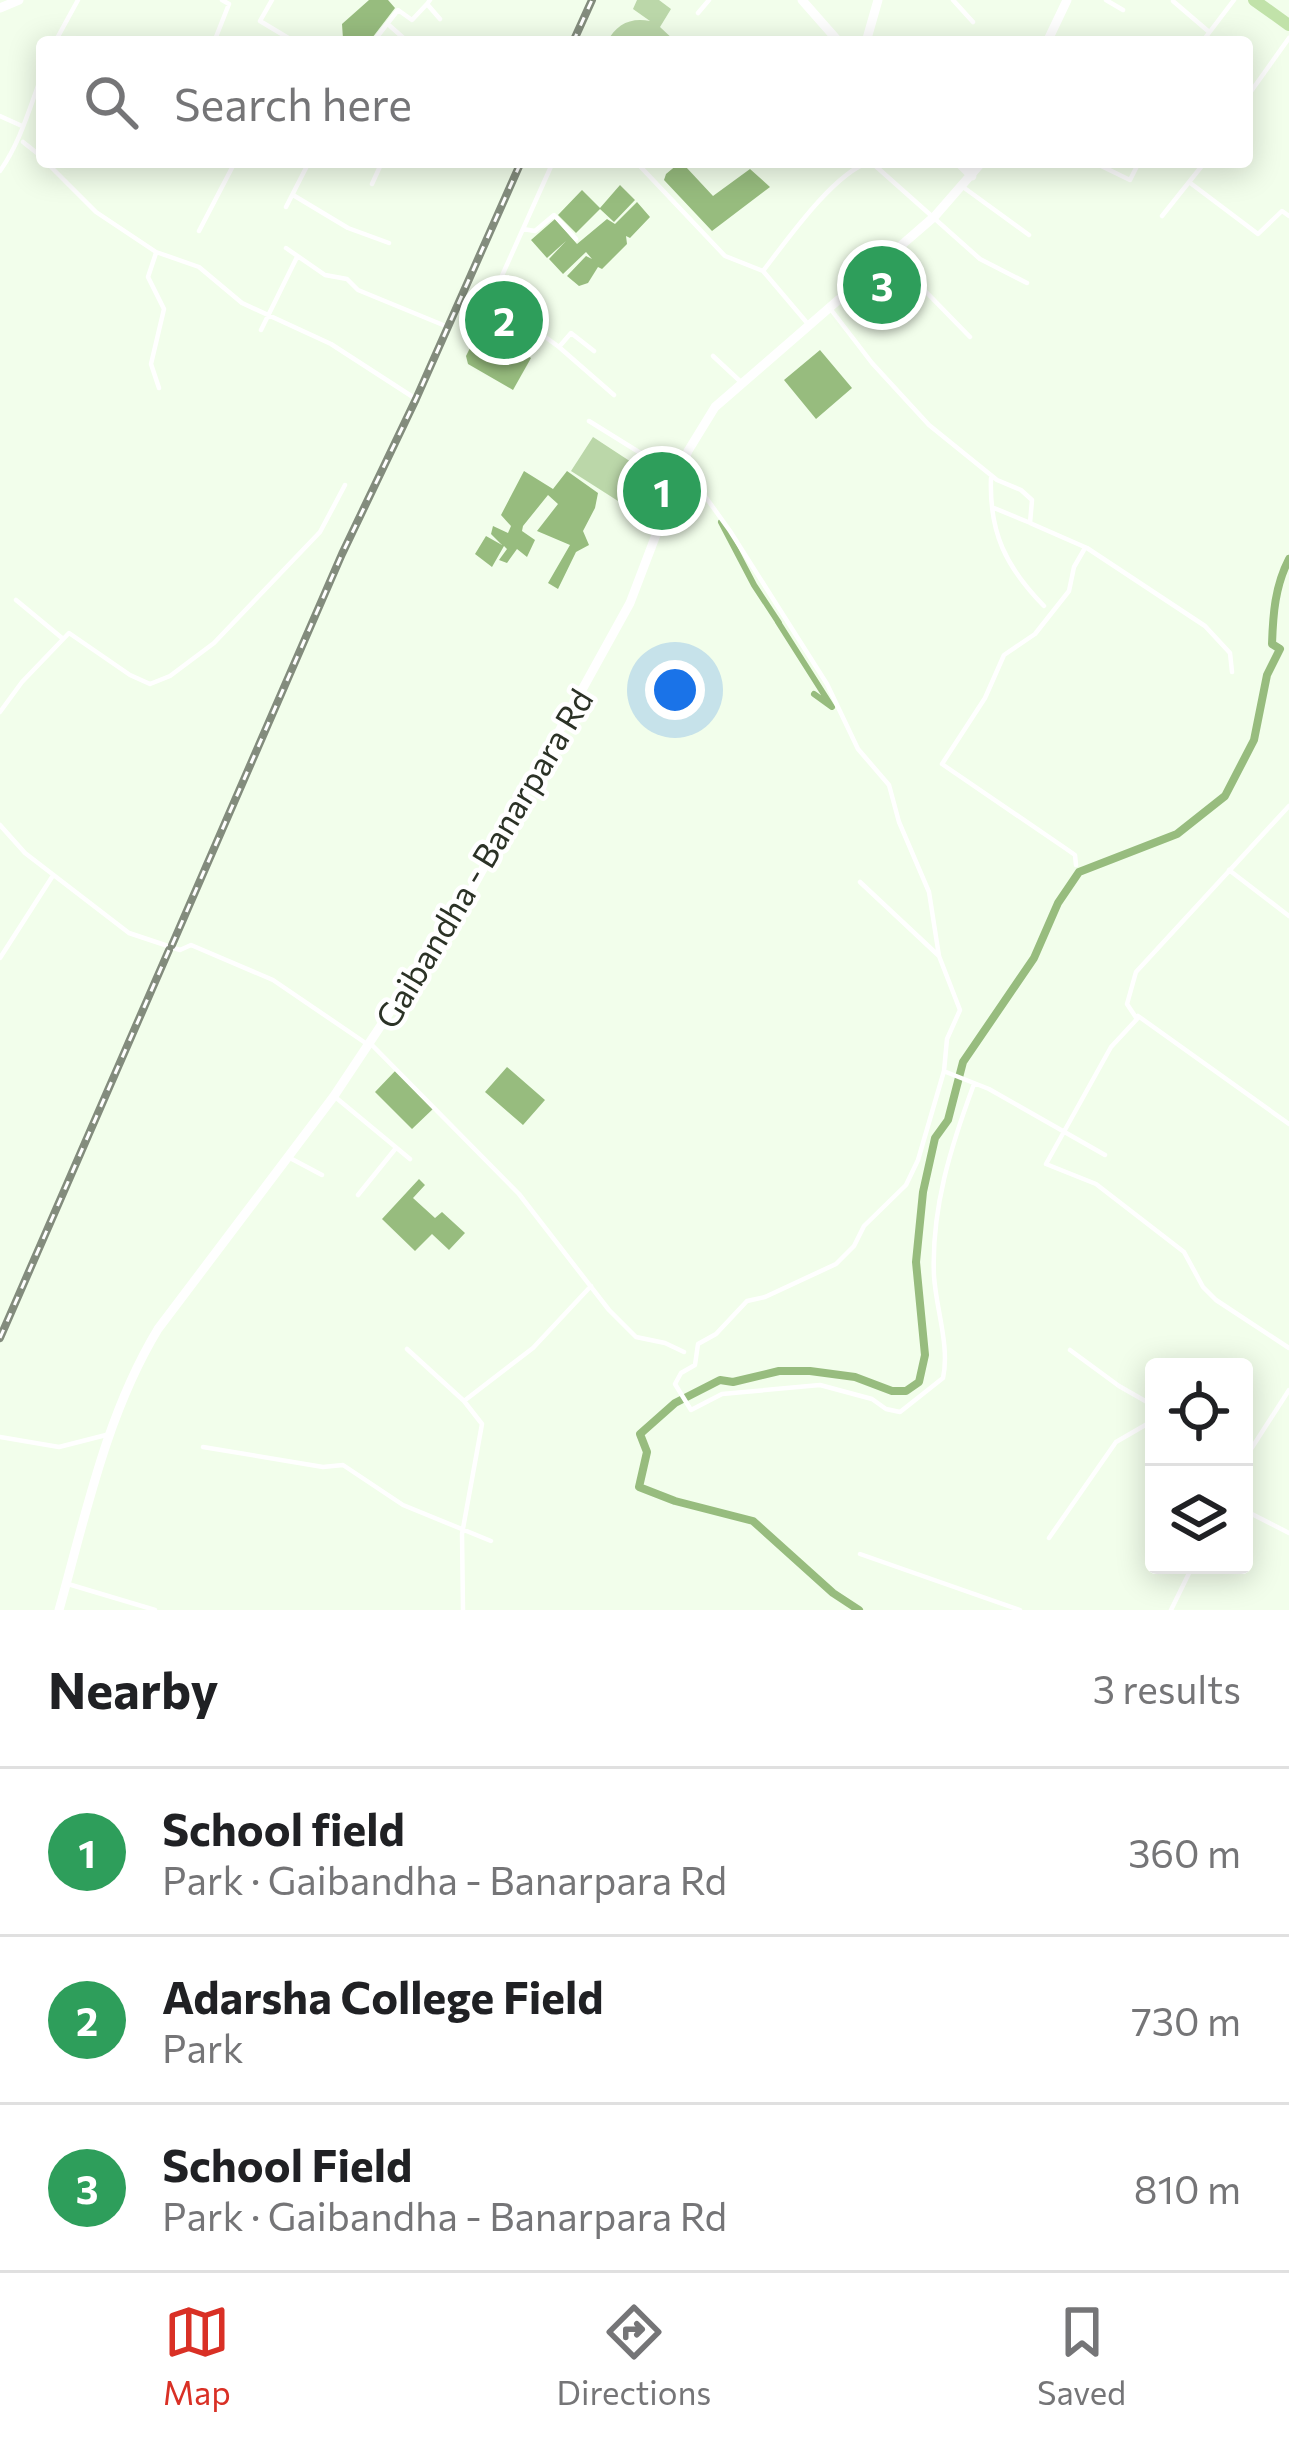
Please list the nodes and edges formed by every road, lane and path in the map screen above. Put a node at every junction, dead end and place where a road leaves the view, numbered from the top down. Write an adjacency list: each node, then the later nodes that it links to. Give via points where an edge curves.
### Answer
1 (19, 0): 15 (main road)
2 (78, 0): 23 (street)
3 (222, 0): 24 (street, via 229,4)
4 (272, 0): 25 (street, via 260,21)
5 (709, 0): 17 (street)
6 (802, 0): 28 (main road)
7 (878, 0): 29 (main road)
8 (953, 0): 19 (street)
9 (1067, 0): 30 (main road)
10 (1106, 0): 16 (street)
11 (1234, 0): 22 (street)
12 (1254, 0): 21 (main road)
13 (1173, 1): 22 (street)
14 (429, 2): 18 (street); 20 (street, via 412,20 398,10)
15 (0, 8)
16 (1123, 10)
17 (698, 13)
18 (440, 19)
19 (974, 22)
20 (388, 25): 26 (street); 27 (street)
21 (1289, 25)
22 (1208, 31): 31 (street)
23 (58, 36)
24 (219, 36)
25 (285, 36)
26 (378, 36)
27 (401, 36)
28 (833, 36)
29 (868, 36)
30 (1050, 36)
31 (1205, 36)
32 (1289, 38): 33 (street)
33 (1253, 89)
34 (36, 90): 36 (street)
35 (0, 116): 36 (street)
36 (22, 126): 37 (street)
37 (21, 140): 38 (street); 52 (street)
38 (36, 153)
39 (52, 168): 70 (street, via 95,212)
40 (232, 168): 53 (street)
41 (306, 168): 59 (street)
42 (379, 168): 57 (street)
43 (550, 168): 64 (street)
44 (642, 168): 73 (street, via 725,256)
45 (854, 168): 73 (street)
46 (877, 168): 61 (street)
47 (964, 168): 54 (main road)
48 (978, 168): 54 (main road, Gaibandha - Banarpara Rd)
49 (1105, 168): 50 (street, via 1130,180)
50 (1135, 168)
51 (1200, 168): 56 (street)
52 (0, 171)
53 (228, 176): 55 (street); 65 (street)
54 (972, 176): 58 (main road, Gaibandha - Banarpara Rd)
55 (238, 181)
56 (1189, 182): 62 (street); 63 (street, via 1258,234 1282,211)
57 (372, 184)
58 (963, 187): 61 (main road, Gaibandha - Banarpara Rd); 66 (street)
59 (293, 195): 60 (street); 68 (street)
60 (286, 207)
61 (935, 216): 71 (main road, Gaibandha - Banarpara Rd); 74 (street, via 980,259)
62 (1162, 216)
63 (1289, 217)
64 (524, 229): 67 (street, via 535,231 554,215); 81 (street, via 492,298)
65 (199, 231)
66 (1029, 235)
67 (576, 239)
68 (388, 243)
69 (286, 248): 72 (street)
70 (156, 253): 76 (street, via 199,267); 85 (street, via 148,277 164,309 151,364)
71 (890, 255): 75 (main road, Gaibandha - Banarpara Rd); 80 (street)
72 (297, 257): 76 (street); 78 (street)
73 (763, 271): 77 (street)
74 (1027, 283)
75 (829, 308): 77 (main road, Gaibandha - Banarpara Rd); 89 (street, via 903,400)
76 (268, 314): 79 (street); 87 (street)
77 (809, 325): 84 (main road, Gaibandha - Banarpara Rd)
78 (448, 326)
79 (261, 330)
80 (970, 337)
81 (559, 346): 82 (street, via 571,333); 86 (street)
82 (594, 352)
83 (713, 356): 84 (street)
84 (742, 383): 90 (main road, Gaibandha - Banarpara Rd, via 716,407)
85 (159, 388)
86 (614, 395)
87 (416, 399)
88 (589, 421): 90 (street)
89 (992, 476): 92 (street); 94 (street, via 1032,500)
90 (679, 477): 93 (street); 108 (street, via 697,485 726,526 858,749 889,785 928,892); 111 (main road, Gaibandha - Banarpara Rd, via 594,680)
91 (345, 485): 98 (street, via 320,532 214,644 170,676 150,684 69,633)
92 (994, 508): 94 (street); 97 (street, via 1004,559)
93 (718, 514)
94 (1030, 523): 95 (street)
95 (1085, 548): 99 (street, via 1205,626 1230,653); 103 (street, via 1070,591 1035,634 1004,656 942,764 1075,855)
96 (16, 600): 98 (street)
97 (1044, 606)
98 (62, 638): 100 (street)
99 (1232, 671)
100 (0, 712)
101 (1289, 806): 104 (street)
102 (0, 825): 105 (street)
103 (1076, 865)
104 (1228, 870): 107 (street); 110 (street, via 1136,971 1127,1004)
105 (53, 875): 109 (street); 111 (street, via 129,933 180,950 190,945 273,980)
106 (860, 882): 108 (street)
107 (1289, 916)
108 (939, 956): 112 (street, via 960,1010)
109 (0, 958)
110 (1138, 1016): 115 (street); 116 (street)
111 (370, 1045): 114 (main road, Gaibandha - Banarpara Rd); 123 (street, via 519,1194)
112 (944, 1071): 113 (street); 113 (street, via 913,1173 823,1272 747,1300 698,1344 694,1365 675,1384 691,1409 722,1394 820,1385 900,1412 943,1378 937,1223)
113 (972, 1083): 116 (street)
114 (334, 1096): 117 (street); 119 (main road, Gaibandha - Banarpara Rd)
115 (1289, 1124)
116 (1064, 1129): 118 (street); 125 (street, via 1047,1166 1096,1184 1184,1252 1216,1300)
117 (396, 1148): 120 (street); 122 (street)
118 (1105, 1155)
119 (288, 1157): 121 (street); 132 (main road, Gaibandha - Banarpara Rd, via 158,1329)
120 (410, 1159)
121 (322, 1175)
122 (358, 1195)
123 (591, 1286): 127 (street, via 637,1337); 129 (street, via 533,1348)
124 (407, 1348): 129 (street)
125 (1289, 1348)
126 (1070, 1350): 130 (street)
127 (684, 1352)
128 (1289, 1390): 134 (street)
129 (464, 1401): 137 (street, via 482,1424)
130 (1145, 1401)
131 (1145, 1425): 139 (street, via 1116,1442)
132 (107, 1434): 133 (street, via 59,1447); 143 (main road, Gaibandha - Banarpara Rd)
133 (0, 1437)
134 (1253, 1446)
135 (202, 1447): 137 (street, via 343,1466 403,1505)
136 (1253, 1515): 138 (street)
137 (463, 1529): 140 (street); 146 (street)
138 (1289, 1534)
139 (1049, 1538)
140 (490, 1541)
141 (860, 1554): 147 (street)
142 (1188, 1574): 148 (street)
143 (66, 1583): 144 (main road, Gaibandha - Banarpara Rd); 145 (street)
144 (59, 1610)
145 (154, 1610)
146 (463, 1610)
147 (1020, 1610)
148 (1171, 1610)

